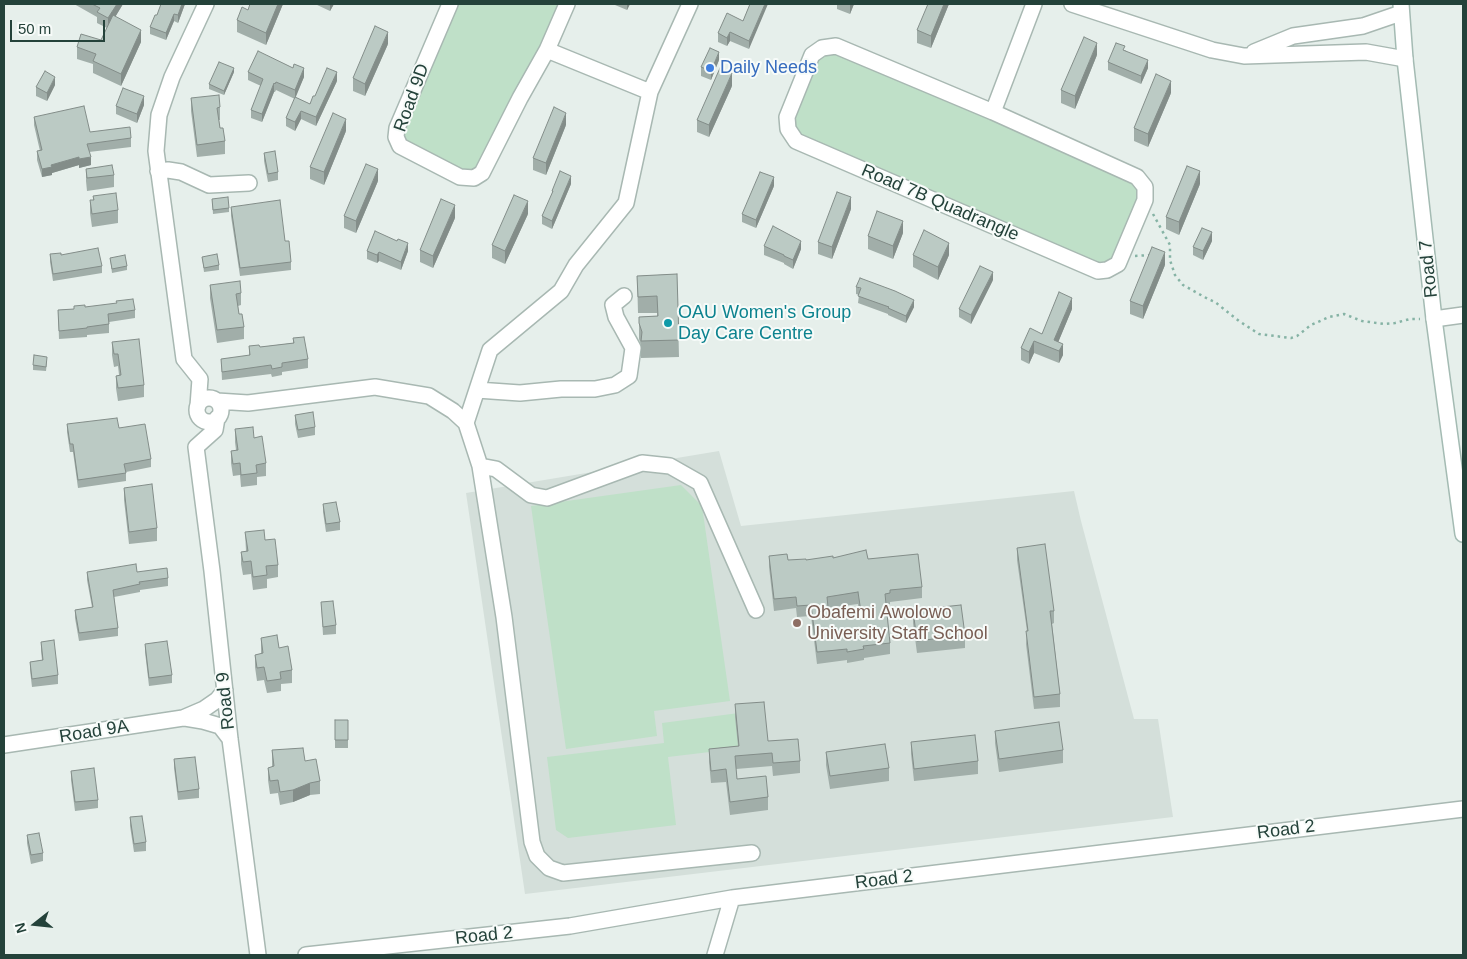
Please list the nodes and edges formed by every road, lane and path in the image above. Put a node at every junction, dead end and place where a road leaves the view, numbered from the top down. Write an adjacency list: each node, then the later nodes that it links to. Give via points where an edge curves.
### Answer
1 (206, 4): 13 (street, via 172,77 159,115)
2 (450, 4): 8 (street, Road 9D, via 396,137 400,146 460,177 474,178 482,173)
3 (567, 4): 8 (street, Road 9D)
4 (690, 4): 11 (street)
5 (1034, 4): 12 (street)
6 (1072, 4): 9 (street, via 1212,50)
7 (1401, 9): 9 (street, via 1363,26 1293,36); 10 (street, Road 7)
8 (547, 50): 11 (street)
9 (1244, 56): 10 (street, via 1366,52)
10 (1405, 59): 22 (street, Road 7)
11 (650, 92): 24 (street, via 626,203 576,265 561,291 490,350)
12 (993, 112): 15 (street, Road 7B Quadrangle, via 1137,178 1145,187); 17 (street, Road 7B Quadrangle, via 836,46 822,48 812,55 787,117 788,129 796,141 1098,271 1118,264)
13 (158, 171): 14 (street, via 181,172 208,185); 23 (street)
14 (248, 182)
15 (1142, 209): 17 (street, Road 7B Quadrangle); 19 (path, via 1154,215 1170,245)
16 (1155, 255): 17 (path)
17 (1121, 256)
18 (1162, 257): 19 (path)
19 (1170, 260): 22 (path, via 1183,286 1215,302 1260,334 1292,338 1311,325 1344,314 1384,324 1410,318)
20 (624, 296): 24 (street, via 613,304 616,317 633,348 629,376 615,386 520,393)
21 (1463, 315): 22 (street)
22 (1434, 319): 30 (street, Road 7)
23 (184, 359): 25 (street, via 206,376); 26 (street, via 200,379)
24 (477, 390): 27 (street)
25 (217, 408): 26 (street, via 209,398 200,402); 26 (street, via 213,421 207,422 202,420); 27 (street, via 375,387 429,396); 28 (street, via 215,430)
26 (198, 411): 28 (street, via 207,432)
27 (466, 423): 29 (street)
28 (196, 447): 32 (street, Road 9)
29 (480, 466): 31 (street, via 496,469 531,495 547,498 642,463 670,466 700,483); 37 (street, via 504,616 532,842 537,856 549,868 563,873)
30 (1463, 534)
31 (756, 610)
32 (225, 690): 33 (street, via 204,709); 34 (street, Road 9)
33 (183, 718): 34 (street, via 220,726); 35 (street, Road 9A)
34 (230, 739): 39 (street, Road 9)
35 (4, 745)
36 (1463, 809): 38 (street, Road 2)
37 (752, 853)
38 (732, 898): 40 (street, Road 2, via 570,926); 41 (street)
39 (258, 955)
40 (306, 955)
41 (715, 955)

